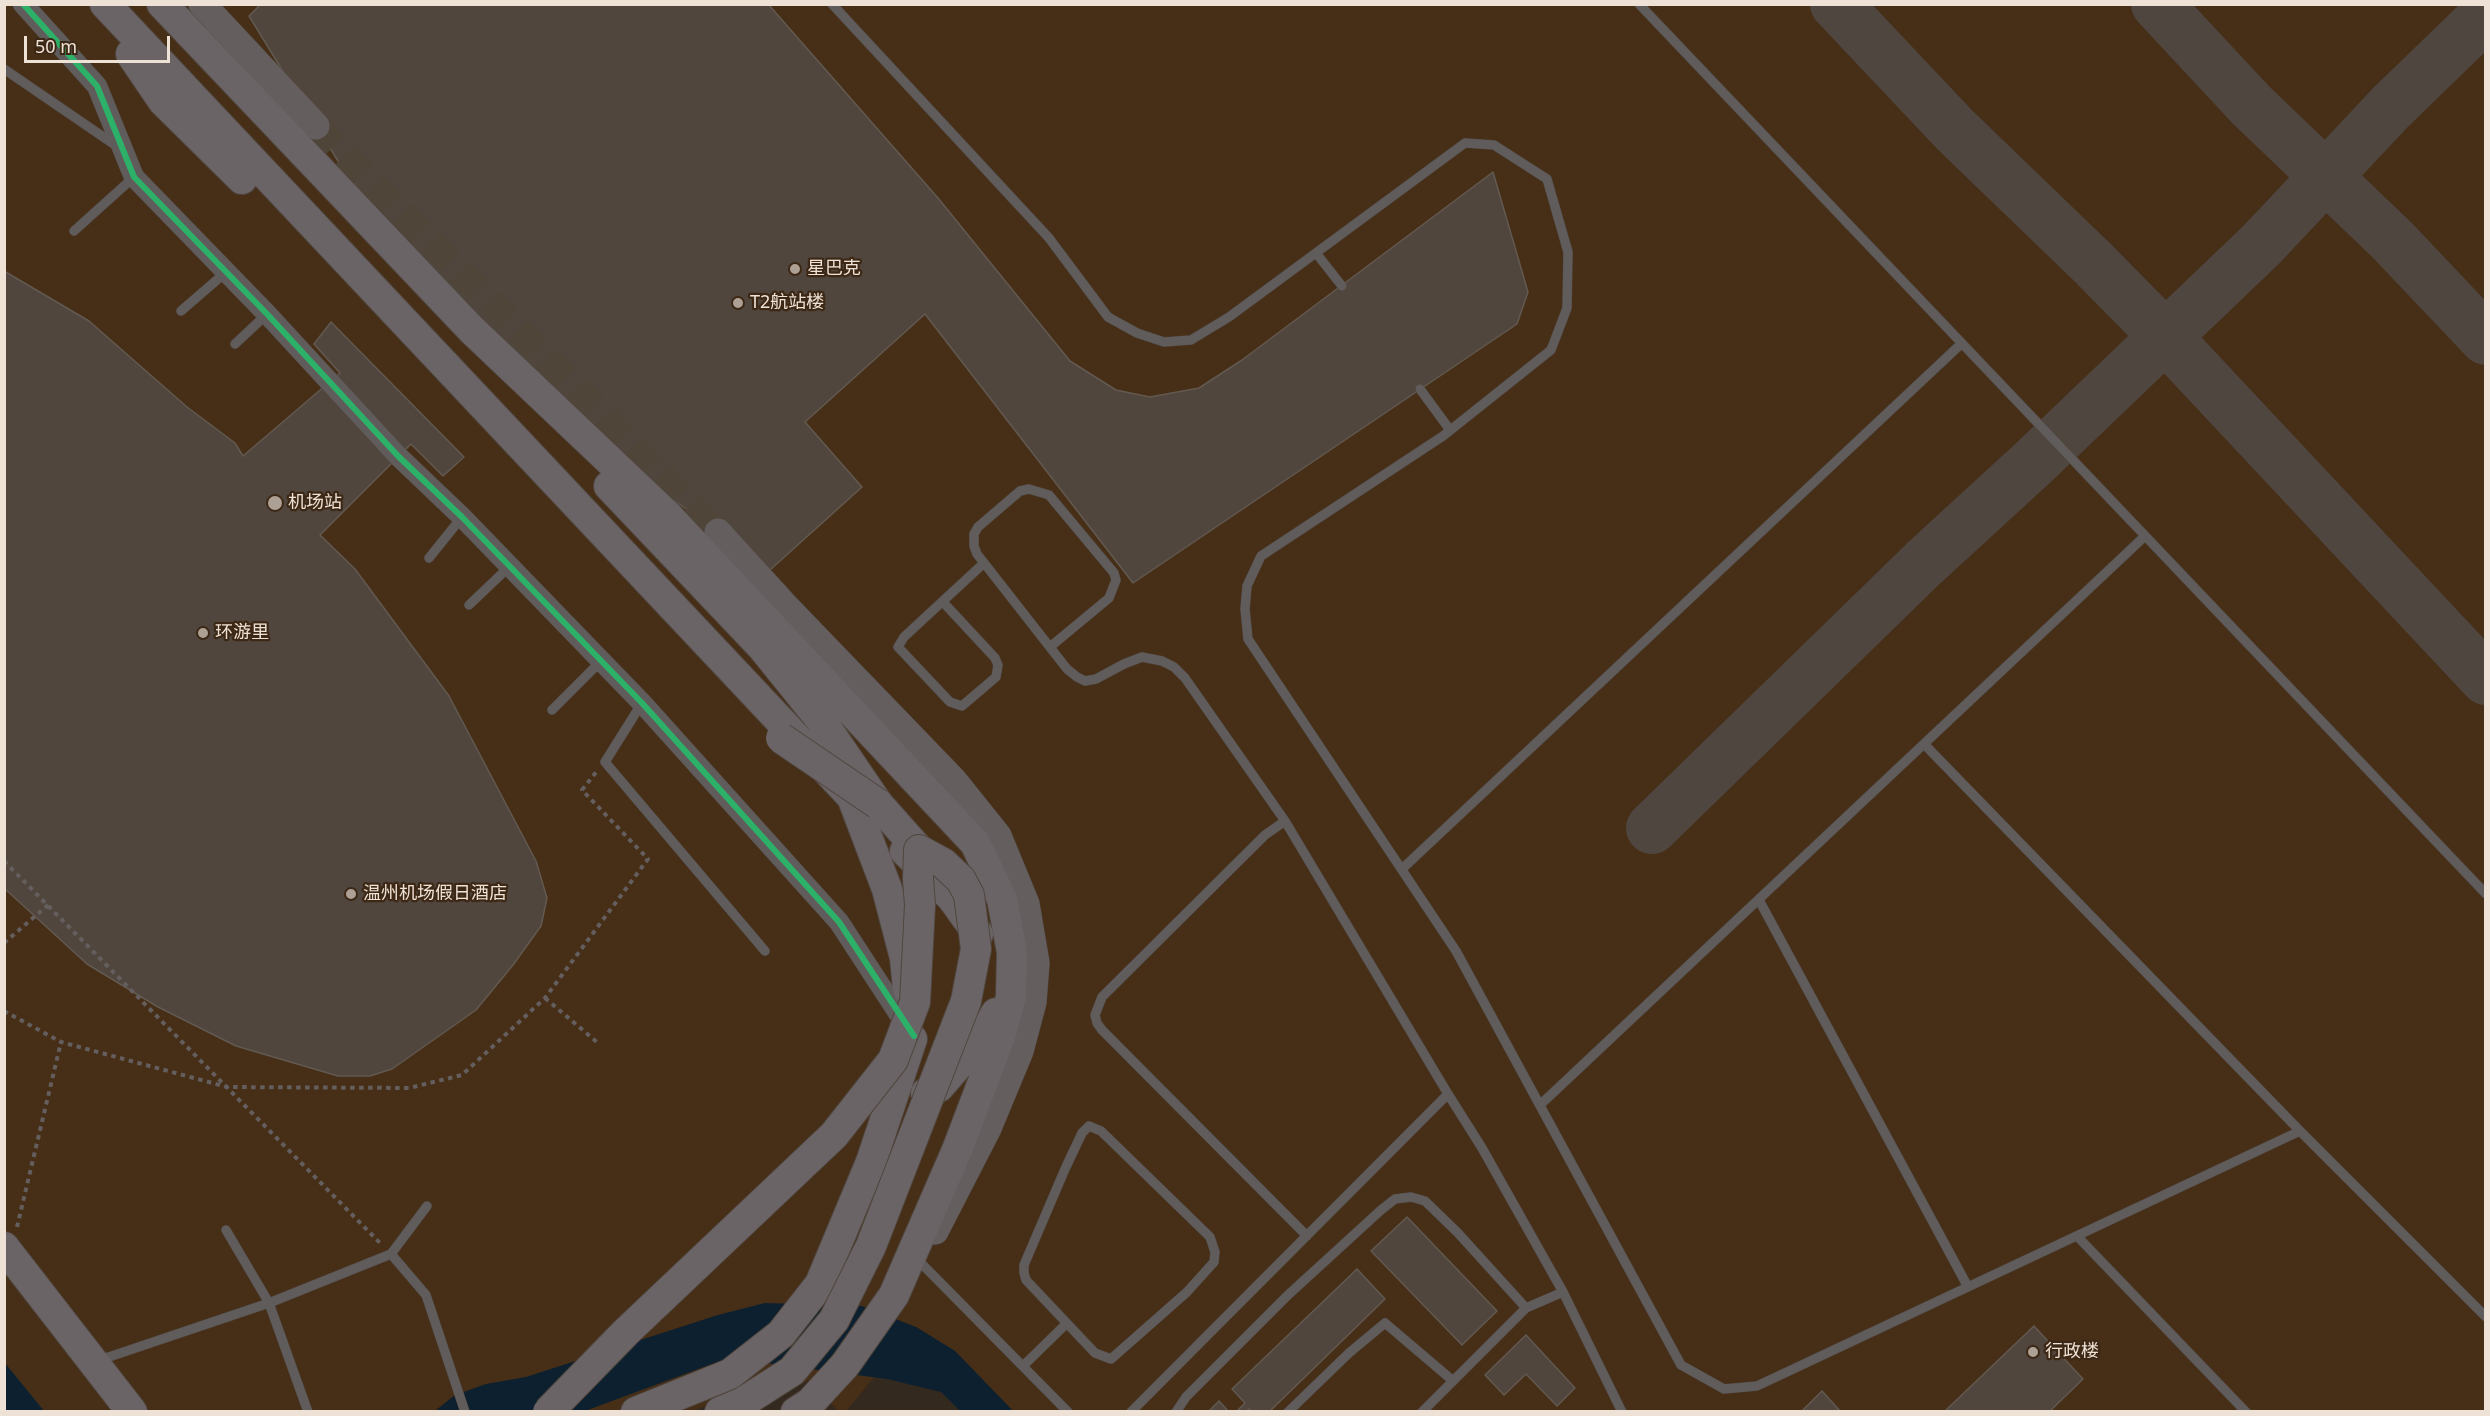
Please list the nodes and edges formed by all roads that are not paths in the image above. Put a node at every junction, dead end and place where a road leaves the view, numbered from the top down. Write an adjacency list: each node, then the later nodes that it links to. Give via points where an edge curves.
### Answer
1 (22, 4): 10 (street, via 96,86)
2 (104, 4): 35 (main road, bridge, via 119,36 163,101 243,180 573,529 781,738)
3 (121, 4): 35 (main road, via 186,46 755,640 821,720)
4 (162, 4): 42 (main road, via 472,330 668,516 975,843 1002,899 1012,952)
5 (202, 4): 9 (main road)
6 (832, 4): 13 (lane, via 1049,238 1108,317 1137,333 1164,342 1191,340)
7 (1639, 4): 19 (lane)
8 (4, 69): 10 (lane)
9 (316, 126)
10 (123, 150): 11 (street)
11 (135, 177): 12 (lane); 14 (street)
12 (74, 231)
13 (1316, 253): 15 (lane); 21 (lane, via 1465,143 1494,145 1547,179 1568,252 1567,308 1551,350)
14 (226, 272): 16 (lane); 17 (street)
15 (1341, 286)
16 (181, 311)
17 (267, 314): 18 (lane); 22 (street, via 398,456)
18 (235, 344)
19 (1961, 344): 24 (lane); 38 (lane)
20 (1420, 389): 21 (lane)
21 (1450, 430): 38 (lane, via 1261,556 1247,586 1248,639)
22 (462, 517): 25 (lane); 27 (street)
23 (718, 532): 54 (main road, via 954,781 998,836 1026,904 1036,963 1033,1002 1020,1051 988,1128)
24 (2145, 536): 34 (lane); 39 (lane)
25 (429, 558)
26 (984, 563): 28 (lane); 30 (lane); 30 (lane, via 974,546 978,527 1020,491 1029,489 1049,495 1114,573 1116,580 1109,598)
27 (510, 566): 29 (lane); 31 (street)
28 (943, 602): 28 (lane, via 898,647 950,702 962,706 996,677 998,664)
29 (469, 605)
30 (1050, 647): 36 (lane, via 1067,669 1085,681 1142,657 1174,667)
31 (601, 661): 32 (street); 33 (lane)
32 (642, 703): 41 (lane, via 604,762); 43 (street, via 839,922)
33 (552, 710)
34 (1924, 744): 40 (lane); 47 (lane)
35 (865, 800): 37 (main road); 42 (main road, via 952,898 996,958); 43 (main road, via 905,958)
36 (1285, 820): 44 (lane); 50 (lane, via 1265,835 1102,997 1095,1015 1102,1030)
37 (919, 850): 69 (main road, bridge, via 915,1002 892,1060 834,1135 625,1333); 71 (main road, bridge, via 943,862 969,895 976,949 966,1001 871,1246 834,1320 792,1371 742,1403)
38 (1402, 869): 45 (lane, via 1456,951)
39 (2486, 894)
40 (1758, 900): 45 (lane); 55 (lane)
41 (765, 951)
42 (1011, 986): 46 (main road, via 979,1041 939,1087); 57 (main road, via 1000,1037 957,1150)
43 (914, 1036): 46 (main road)
44 (1448, 1094): 50 (lane); 56 (lane)
45 (1540, 1105): 55 (lane, via 1681,1365 1724,1389 1757,1386)
46 (887, 1115): 70 (main road, via 820,1284 781,1334 730,1374)
47 (2300, 1131): 51 (lane); 60 (lane)
48 (427, 1206): 53 (lane)
49 (226, 1230): 58 (lane)
50 (1307, 1236): 73 (lane)
51 (2077, 1236): 55 (lane); 78 (lane)
52 (7, 1250): 62 (main road)
53 (391, 1254): 58 (lane); 68 (lane, via 426,1294)
54 (917, 1259): 57 (main road); 63 (lane)
55 (1968, 1287)
56 (1563, 1292): 59 (lane); 77 (lane)
57 (894, 1295): 65 (main road, via 845,1365)
58 (269, 1303): 62 (lane); 67 (lane)
59 (1526, 1308): 64 (lane); 74 (lane, via 1425,1202 1411,1197 1395,1199 1288,1295 1186,1397)
60 (2486, 1317)
61 (1066, 1324): 61 (lane, via 1026,1281 1024,1265 1082,1133 1094,1126 1210,1237 1214,1262 1187,1292 1112,1359 1095,1353); 63 (lane)
62 (93, 1362): 66 (main road)
63 (1023, 1366): 72 (lane)
64 (1452, 1380): 75 (lane, via 1385,1323); 76 (lane)
65 (807, 1409)
66 (132, 1412)
67 (308, 1412)
68 (465, 1412)
69 (548, 1412)
70 (636, 1412)
71 (720, 1412)
72 (1068, 1412)
73 (1131, 1412)
74 (1176, 1412)
75 (1288, 1412)
76 (1422, 1412)
77 (1622, 1412)
78 (2246, 1412)

